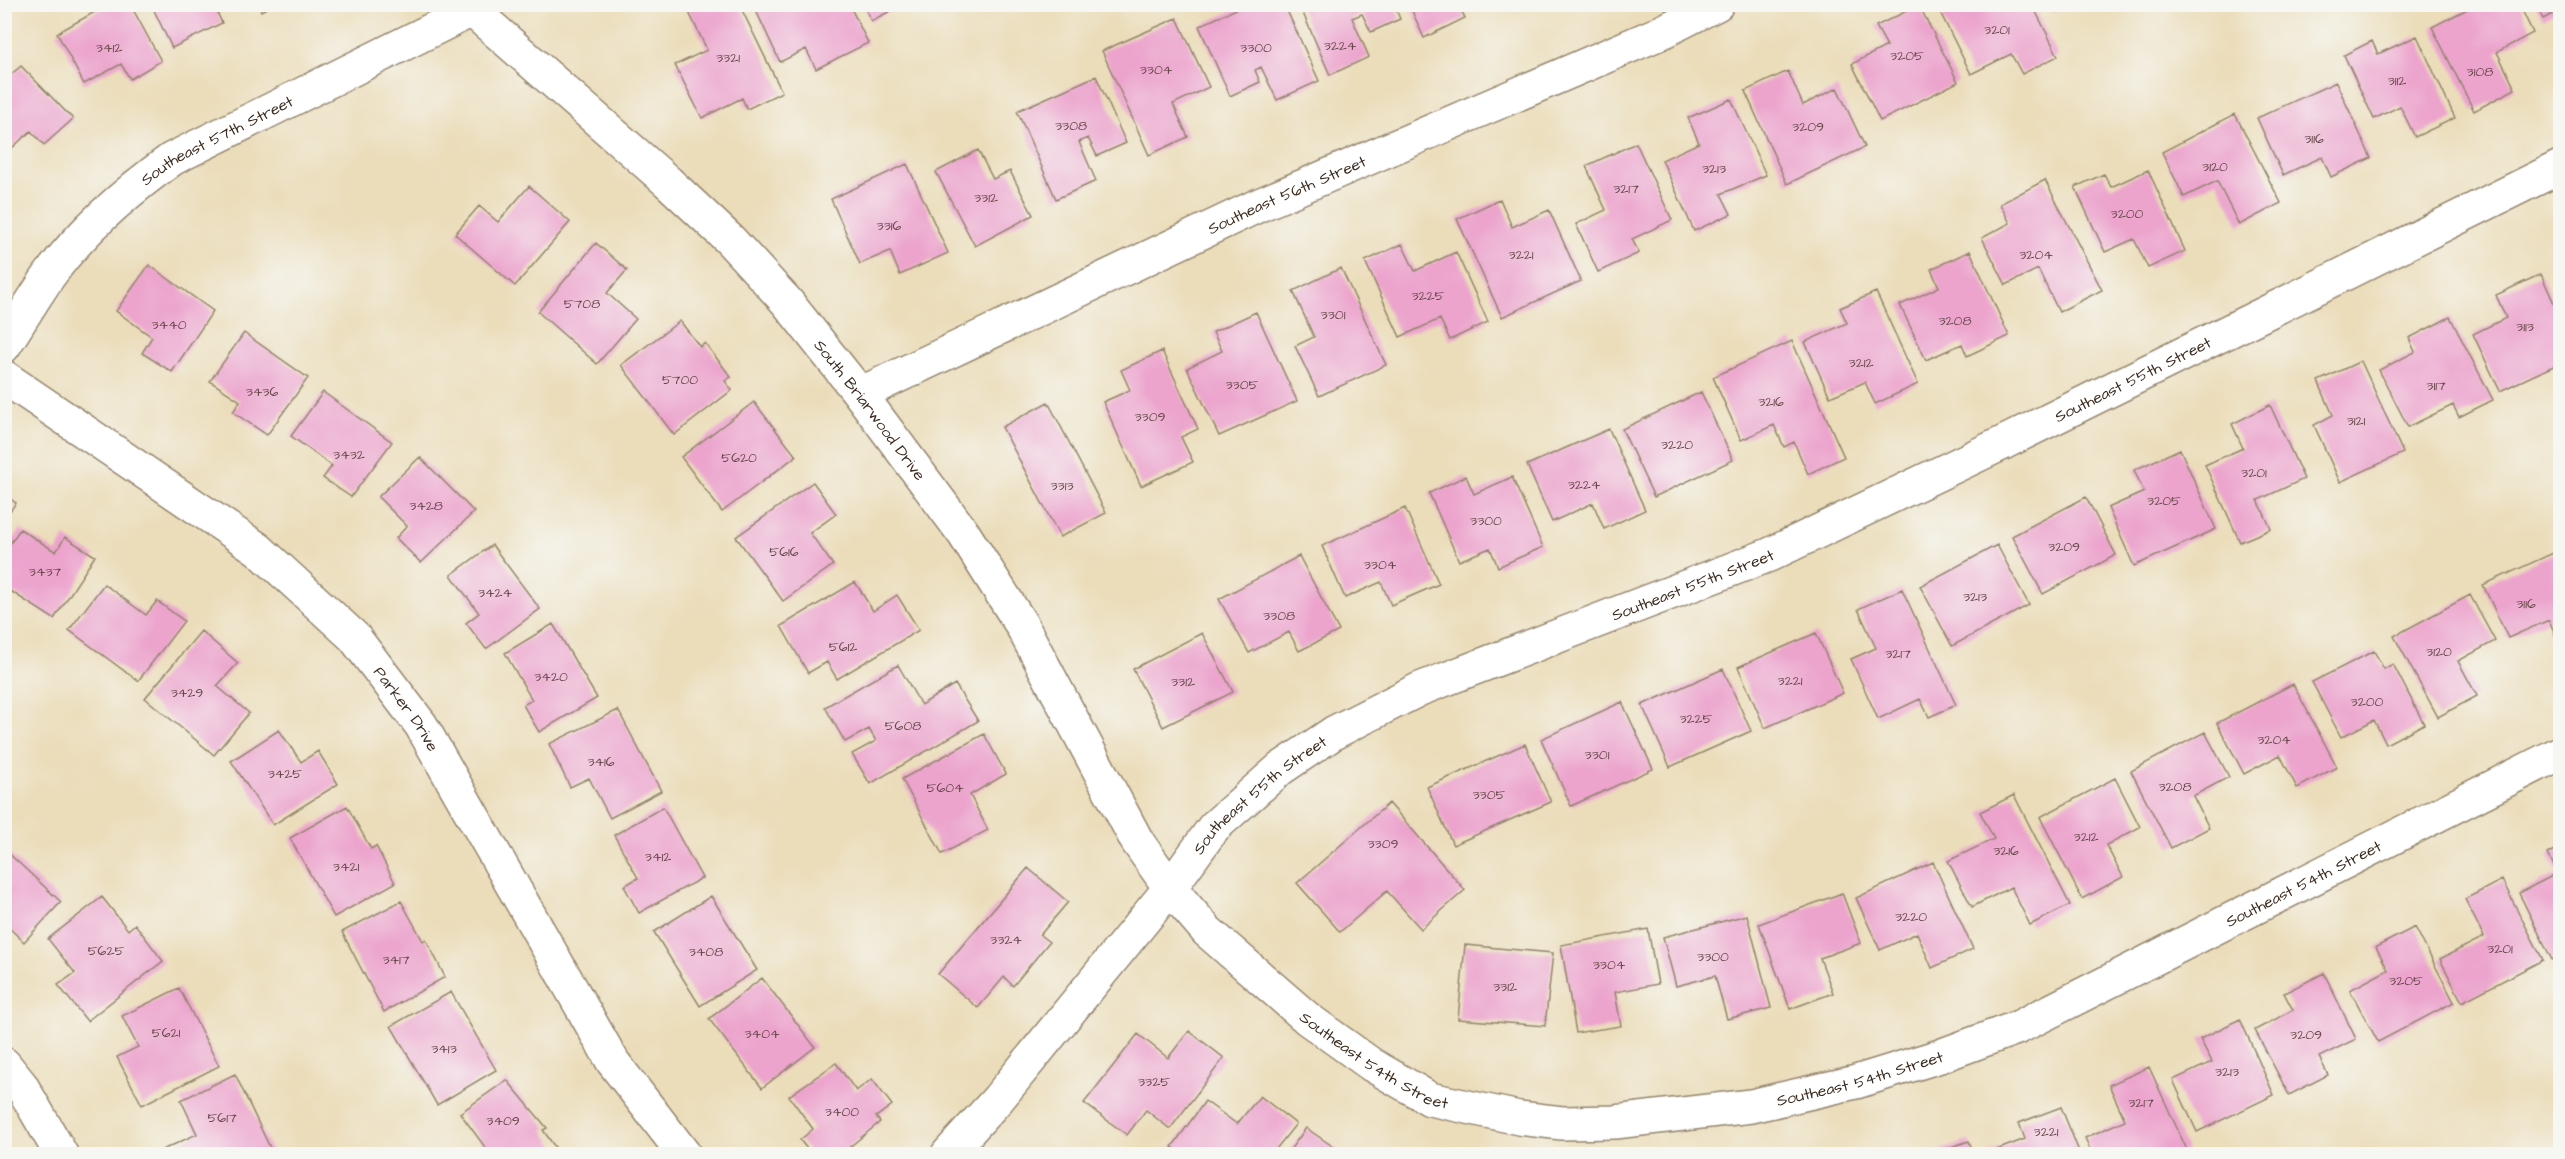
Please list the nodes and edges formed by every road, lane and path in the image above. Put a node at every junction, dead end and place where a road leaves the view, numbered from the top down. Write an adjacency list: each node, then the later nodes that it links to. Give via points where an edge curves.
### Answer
1 (1717, 4): 6 (street, Southeast 56th Street, via 1660,33 1257,206)
2 (478, 7): 4 (street, Southeast 57th Street, via 172,159 129,191 88,230 50,274); 6 (street, South Briarwood Drive, via 730,240 787,302)
3 (2560, 167): 8 (street, Southeast 55th Street, via 1769,555 1420,689 1335,732 1280,769 1214,827)
4 (4, 346)
5 (4, 378): 11 (street, Parker Drive, via 258,549 354,637 421,725 613,1062)
6 (860, 394): 8 (street, South Briarwood Drive, via 964,534 1022,624 1137,841)
7 (2560, 753): 8 (street, Southeast 54th Street, via 2019,1027 1856,1082 1751,1106 1615,1122 1562,1123 1519,1118 1430,1099 1372,1065 1308,1019 1207,931)
8 (1170, 888): 12 (street, Southeast 55th Street)
9 (4, 1064): 10 (street, via 21,1085)
10 (61, 1155)
11 (684, 1155)
12 (948, 1155)

